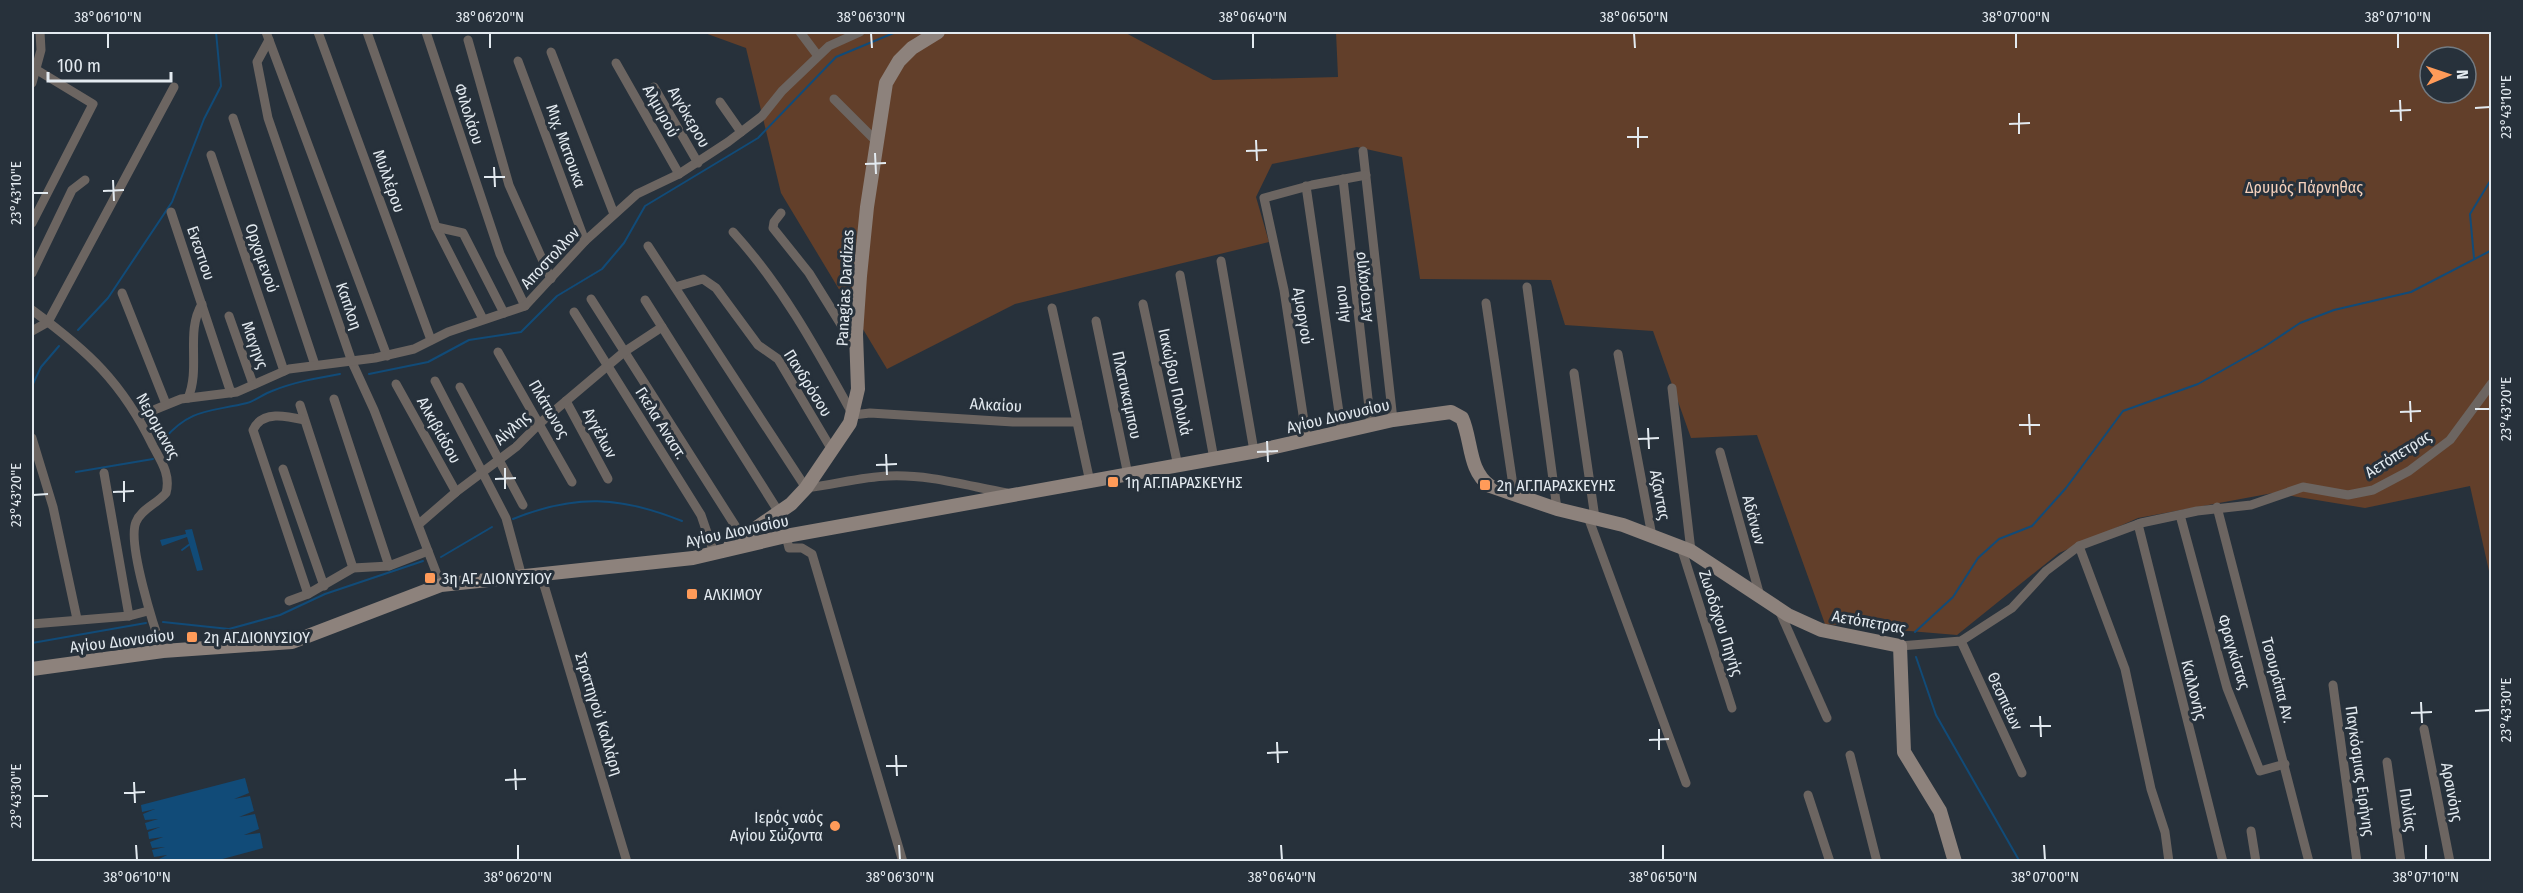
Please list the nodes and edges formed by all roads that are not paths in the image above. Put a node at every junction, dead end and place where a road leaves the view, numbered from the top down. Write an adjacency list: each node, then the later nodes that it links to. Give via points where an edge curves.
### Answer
1 (40, 32): 10 (street)
2 (318, 32): 63 (street, Μυλλέρου)
3 (367, 32): 36 (street)
4 (426, 32): 52 (street, Φιλολάου, via 500,254)
5 (800, 32): 12 (street)
6 (860, 32): 12 (street, Αποστολλον, via 829,46)
7 (938, 32): 23 (street, Panagias Dardizas, via 912,48 892,71 886,83)
8 (268, 36): 68 (street); 69 (street, Καπλοη, via 257,62 268,118)
9 (468, 40): 43 (street, via 509,185)
10 (36, 49): 15 (street)
11 (550, 52): 34 (street)
12 (818, 56): 22 (street, Αποστολλον, via 762,116)
13 (518, 61): 38 (street, Μιχ. Ματουκα)
14 (616, 63): 27 (street, Αλμυρού)
15 (37, 70): 16 (street); 35 (street, via 93,104)
16 (32, 83)
17 (174, 87): 60 (street)
18 (654, 87): 26 (street, Αιγόκερου)
19 (834, 99): 23 (street)
20 (720, 102): 22 (street)
21 (233, 118): 70 (street)
22 (741, 132): 26 (street, Αποστολλον)
23 (877, 142): 64 (street, Panagias Dardizas, via 860,276)
24 (1363, 151): 28 (street, Αετοραχησ)
25 (211, 155): 72 (street, Ορχομενού)
26 (698, 163): 27 (street, Αποστολλον)
27 (679, 174): 34 (street, Αποστολλον, via 637,194)
28 (1365, 175): 29 (street); 90 (street, Αετοραχησ)
29 (1343, 179): 31 (street); 93 (street, Αίμου)
30 (85, 180): 41 (street, via 75,184)
31 (1306, 186): 94 (street); 96 (street, Αμοργού, via 1264,198 1284,290)
32 (171, 212): 50 (street, Ενεστιου)
33 (782, 213): 64 (street, via 773,228 809,273)
34 (614, 214): 38 (street, Αποστολλον)
35 (32, 223)
36 (436, 227): 56 (street, via 463,232); 58 (street)
37 (733, 232): 87 (street, via 789,303)
38 (585, 241): 43 (street, Αποστολλον)
39 (648, 246): 44 (street)
40 (1221, 261): 98 (street)
41 (32, 273)
42 (1180, 275): 100 (street)
43 (550, 279): 52 (street, Αποστολλον)
44 (675, 287): 97 (street, Πανδρόσου, via 703,279 716,288 759,345 778,359); 110 (street)
45 (1527, 287): 116 (street)
46 (122, 292): 84 (street)
47 (591, 299): 66 (street)
48 (645, 300): 61 (street)
49 (1486, 303): 112 (street)
50 (202, 304): 80 (street, Ενεστιου); 81 (street, Ενεστιου, via 195,318 195,378)
51 (1143, 304): 102 (street, Ιακώβου Πολυλά)
52 (525, 306): 56 (street, Αποστολλον)
53 (1052, 308): 91 (street)
54 (32, 310): 60 (street, Νερομανας)
55 (574, 312): 71 (street, Γκελα Αναστ.)
56 (504, 313): 58 (street, Αποστολλον)
57 (229, 316): 76 (street, Μαγηνς)
58 (483, 319): 63 (street, Αποστολλον)
59 (1096, 321): 106 (street, Πλατυκαμπου)
60 (48, 322): 62 (street); 88 (street, Νερομανας, via 97,362)
61 (662, 327): 66 (street, Αίγλης); 118 (street)
62 (32, 331)
63 (431, 340): 68 (street, Αποστολλον)
64 (857, 351): 87 (street, Panagias Dardizas, via 858,389)
65 (498, 352): 92 (street, Πλάτωνος)
66 (624, 352): 71 (street, Αίγλης); 124 (street)
67 (1618, 354): 123 (street, Αζαντας)
68 (387, 356): 69 (street, Αποστολλον)
69 (352, 362): 70 (street, Αποστολλον); 120 (street, Καπλοη)
70 (315, 365): 72 (street, Αποστολλον)
71 (608, 366): 83 (street, Αίγλης); 128 (street, Γκελα Αναστ., via 701,515)
72 (285, 371): 76 (street, Αποστολλον)
73 (1574, 373): 119 (street)
74 (435, 381): 104 (street)
75 (2492, 383): 115 (street, Αετόπετρας, via 2450,440 2386,484 2361,495 2303,487 2251,505)
76 (253, 384): 80 (street, Αποστολλον)
77 (396, 384): 111 (street, Αλκιβιάδου)
78 (460, 387): 101 (street)
79 (1672, 388): 126 (street, Ζωοδὀχου Πηγής)
80 (231, 393): 81 (street, Αποστολλον)
81 (188, 398): 84 (street, Αποστολλον)
82 (334, 399): 129 (street)
83 (566, 401): 92 (street, Αίγλης); 107 (street, Αγγέλων)
84 (166, 404): 88 (street, Αποστολλον)
85 (300, 405): 89 (street)
86 (1451, 412): 90 (street, Αγίου Διονυσίου); 112 (street, Αετόπετρας, via 1460,415 1464,423 1482,480)
87 (853, 415): 91 (street, Αλκαίου); 97 (street, Panagias Dardizas)
88 (139, 416): 139 (street, Νερομανας, via 168,478 166,493 140,515 134,529)
89 (304, 420): 130 (street); 135 (street, via 270,417 261,420 253,430)
90 (1393, 420): 93 (street, Αγίου Διονυσίου)
91 (1077, 422): 109 (street)
92 (540, 423): 101 (street, Αίγλης); 108 (street, Πλάτωνος)
93 (1371, 425): 94 (street, Αγίου Διονυσίου)
94 (1342, 433): 96 (street, Αγίου Διονυσίου)
95 (32, 438): 141 (street, via 53,507)
96 (1307, 441): 98 (street, Αγίου Διονυσίου)
97 (832, 450): 110 (street, Panagias Dardizas)
98 (1254, 451): 100 (street, Αγίου Διονυσίου)
99 (1720, 452): 136 (street, Αδάνων)
100 (1214, 459): 102 (street, Αγίου Διονυσίου)
101 (498, 460): 104 (street, Αίγλης); 114 (street)
102 (1178, 466): 106 (street, Αγίου Διονυσίου)
103 (283, 470): 134 (street)
104 (483, 471): 111 (street, Αίγλης); 132 (street, via 506,518)
105 (104, 473): 140 (street)
106 (1128, 475): 109 (street, Αγίου Διονυσίου)
107 (608, 478)
108 (572, 482)
109 (1090, 482): 113 (street, Αγίου Διονυσίου)
110 (806, 488): 113 (street, via 855,478 928,477); 118 (street, Panagias Dardizas)
111 (456, 492): 120 (street, Αίγλης)
112 (1514, 492): 116 (street, Αετόπετρας)
113 (1019, 496): 122 (street, Αγίου Διονυσίου)
114 (523, 505)
115 (2217, 507): 117 (street, Αετόπετρας); 153 (street, Τσουράπα Αν.)
116 (1557, 509): 119 (street, Αετόπετρας)
117 (2180, 515): 121 (street, Αετόπετρας); 153 (street, Φραγκίστας, via 2227,688 2260,771)
118 (777, 517): 122 (street); 124 (street, Panagias Dardizas)
119 (1592, 518): 123 (street, Αετόπετρας); 155 (street)
120 (419, 524): 127 (street, Καπλοη)
121 (2138, 524): 125 (street, Αετόπετρας); 164 (street, Καλλονής)
122 (786, 536): 128 (street, Αγίου Διονυσίου); 159 (street, via 789,548 802,548 812,554)
123 (1652, 536): 126 (street, Αετόπετρας)
124 (743, 538): 128 (street, Panagias Dardizas)
125 (2079, 546): 143 (street, Αετόπετρας, via 2046,571 2012,608); 163 (street, via 2125,669)
126 (1686, 549): 136 (street, Αετόπετρας); 148 (street, Ζωοδὀχου Πηγής)
127 (428, 551): 129 (street); 133 (street, Καπλοη)
128 (719, 552): 131 (street, Αγίου Διονυσίου)
129 (389, 566): 130 (street)
130 (353, 568): 134 (street)
131 (541, 575): 132 (street, Αγίου Διονυσίου); 158 (street, Στρατηγού Καλλάρη)
132 (522, 577): 133 (street, Αγίου Διονυσίου)
133 (441, 585): 145 (street, Αγίου Διονυσίου, via 292,642)
134 (324, 586): 135 (street)
135 (309, 594): 137 (street)
136 (1760, 596): 138 (street, Αετόπετρας)
137 (289, 601)
138 (1779, 609): 144 (street, Αετόπετρας, via 1821,630); 149 (street)
139 (148, 611): 140 (street); 145 (street, Νερομανας)
140 (129, 616): 141 (street)
141 (77, 619): 142 (street)
142 (32, 623)
143 (1961, 641): 144 (street, Αετόπετρας); 154 (street, Θεσπιέων)
144 (1900, 646): 162 (street, via 1904,752 1940,811)
145 (163, 651): 146 (street, Αγίου Διονυσίου)
146 (32, 669)
147 (2333, 685): 167 (street, Παγκόσμιας Ειρήνης)
148 (1732, 708)
149 (1827, 718)
150 (2424, 729): 169 (street, Αρσινόης)
151 (1850, 755): 161 (street)
152 (2386, 762): 168 (street, Πυλίας)
153 (2285, 764): 166 (street, Τσουράπα Αν.)
154 (2022, 773)
155 (1686, 783)
156 (1808, 795): 160 (street)
157 (2251, 831): 165 (street)
158 (627, 861)
159 (903, 861)
160 (1830, 861)
161 (1877, 861)
162 (1955, 861)
163 (2169, 861)
164 (2223, 861)
165 (2256, 861)
166 (2309, 861)
167 (2357, 861)
168 (2401, 861)
169 (2450, 861)

